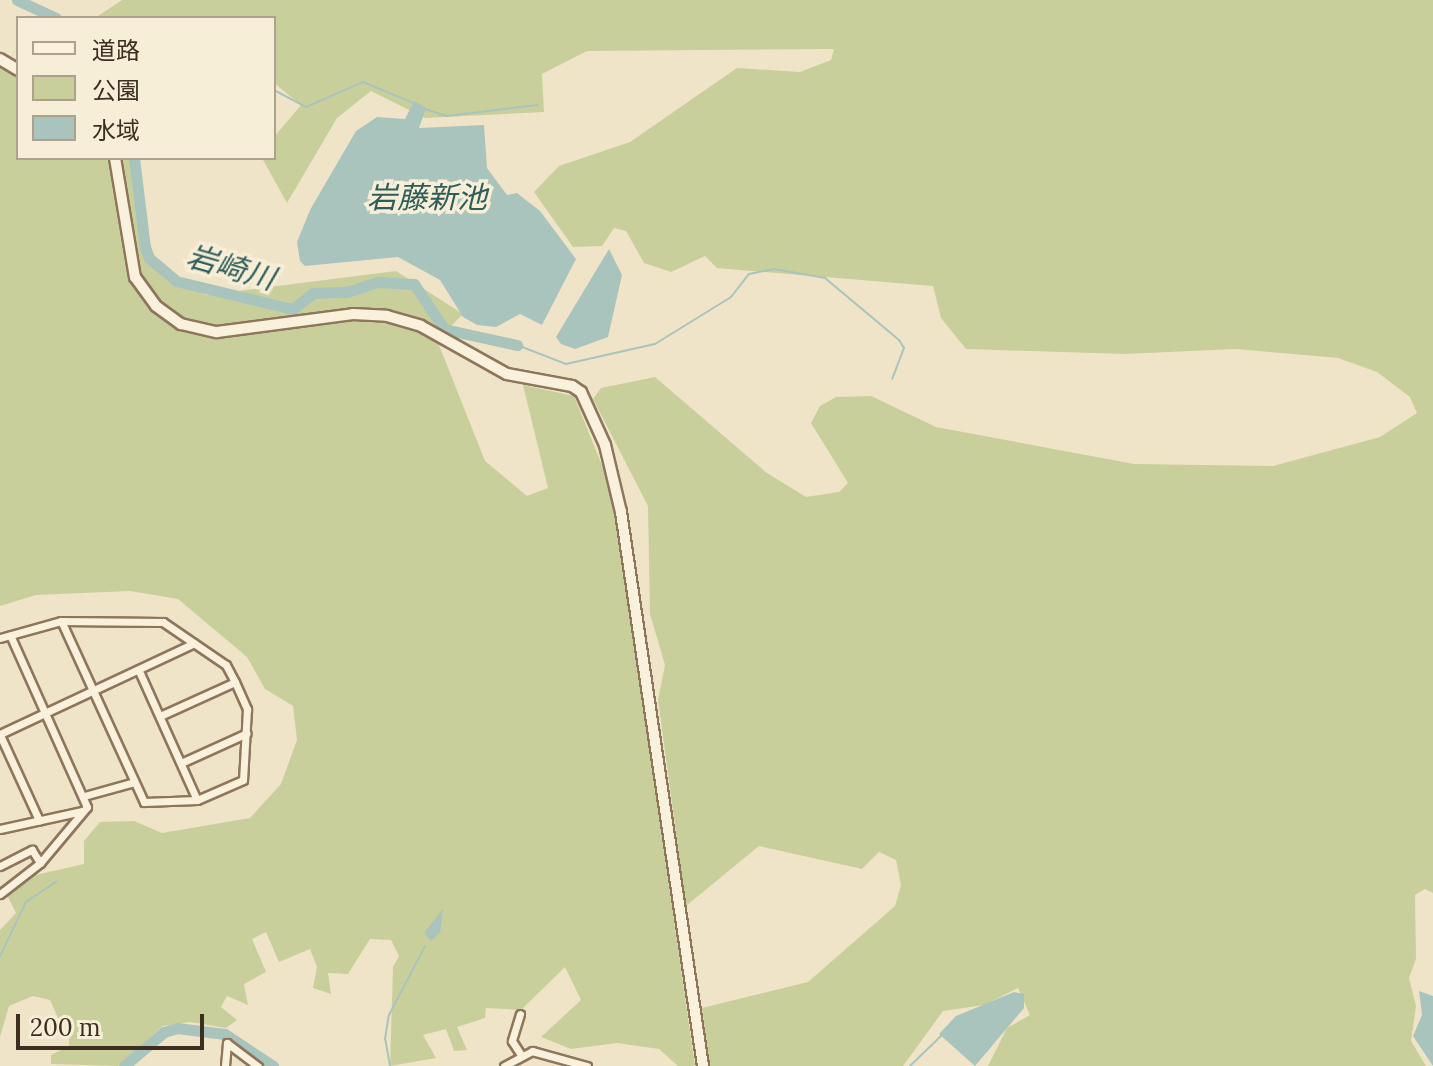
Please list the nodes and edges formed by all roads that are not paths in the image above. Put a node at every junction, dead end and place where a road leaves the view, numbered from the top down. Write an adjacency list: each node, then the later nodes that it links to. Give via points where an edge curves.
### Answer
1 (115, 160): 29 (street, via 135,277 156,306 181,324 223,332 353,314 387,316 421,326 507,374 581,392 605,445 621,512)
2 (61, 621): 3 (street); 5 (street, via 163,622); 8 (street)
3 (10, 635): 4 (street); 9 (street)
4 (0, 638)
5 (194, 643): 6 (street); 7 (street, via 226,665)
6 (139, 671): 8 (street); 10 (street)
7 (235, 682): 10 (street); 11 (street, via 247,709)
8 (93, 691): 9 (street); 14 (street)
9 (46, 713): 12 (street); 15 (street)
10 (160, 716): 13 (street)
11 (247, 733): 13 (street); 16 (street, via 243,780)
12 (0, 734): 18 (street)
13 (181, 763): 16 (street)
14 (134, 782): 15 (street); 16 (street, via 148,805)
15 (84, 796): 17 (street, via 87,807)
16 (197, 800)
17 (82, 811): 18 (street); 20 (street)
18 (39, 820): 19 (street)
19 (0, 829)
20 (40, 863): 21 (street, via 32,850); 22 (street)
21 (0, 866)
22 (0, 894)
23 (520, 1014): 24 (street, via 512,1041)
24 (521, 1055): 27 (street); 28 (street, via 536,1052)
25 (225, 1066): 26 (street, via 227,1043)
26 (258, 1066)
27 (504, 1066)
28 (587, 1066)
29 (703, 1066)

